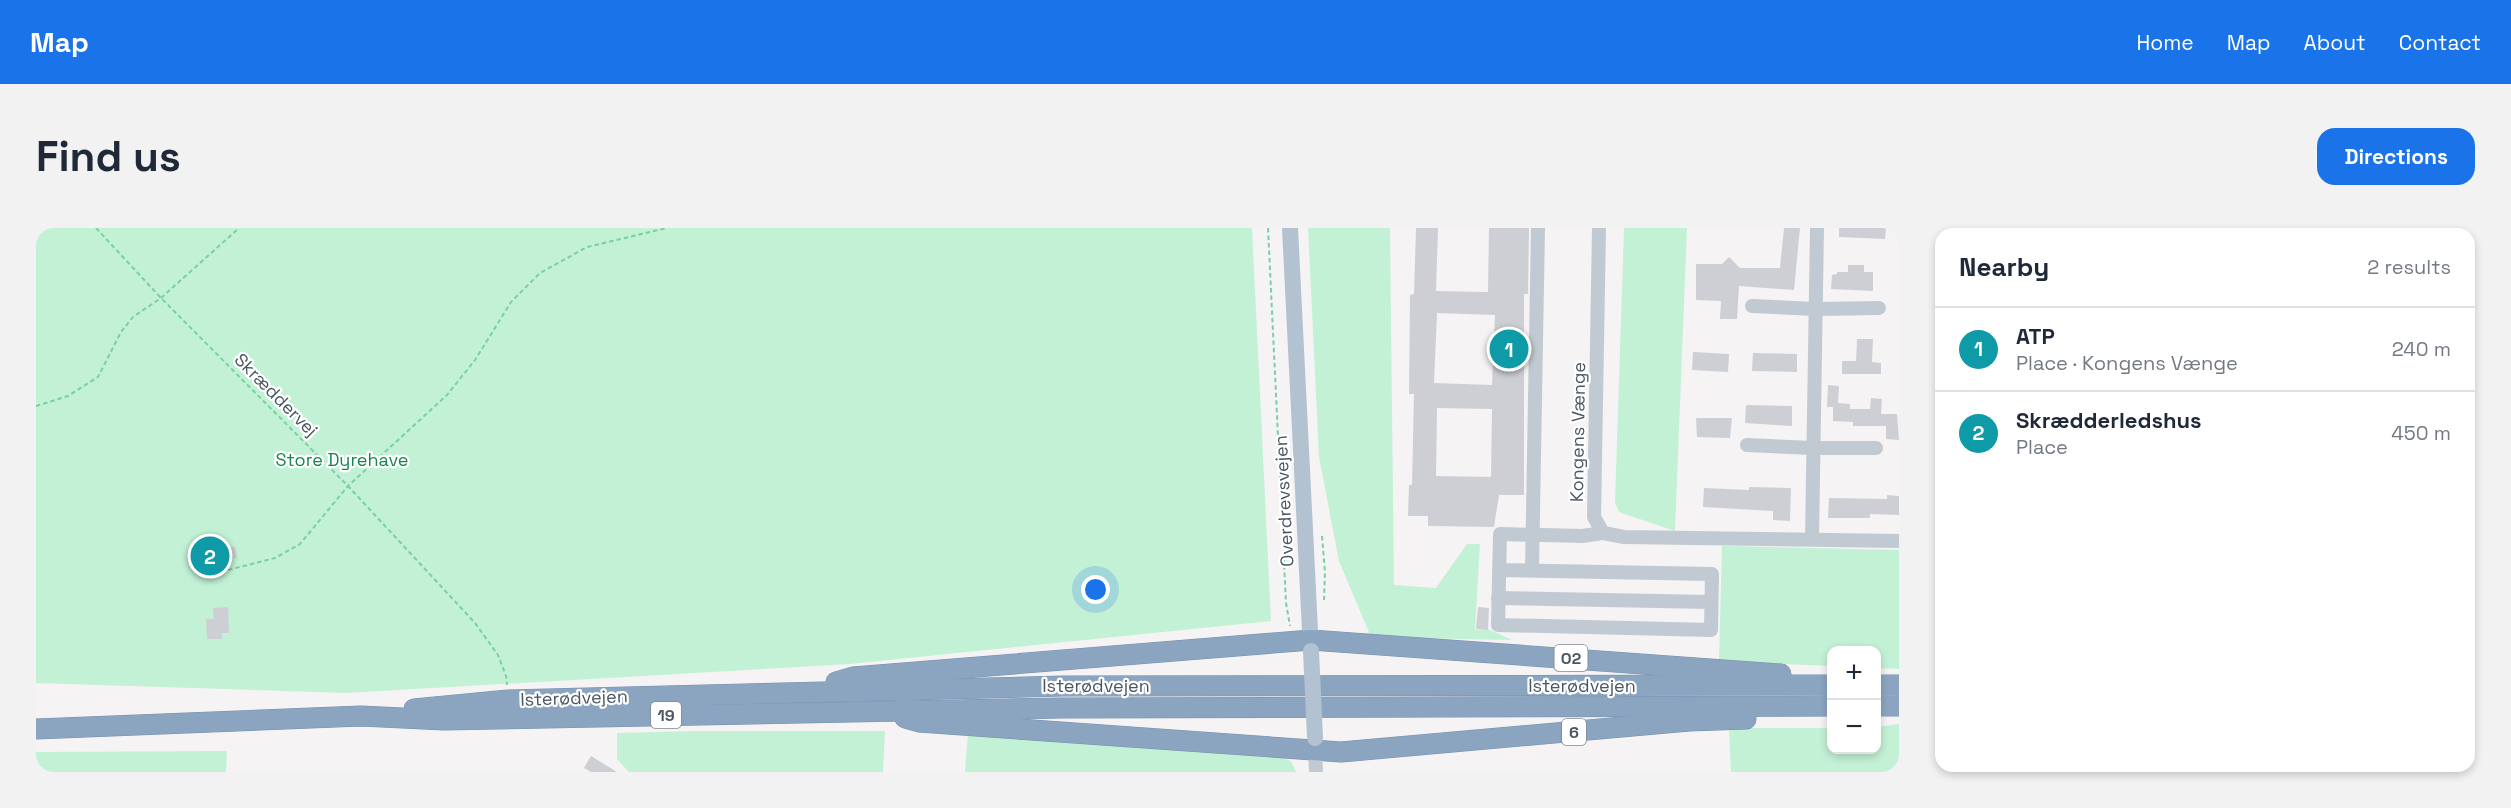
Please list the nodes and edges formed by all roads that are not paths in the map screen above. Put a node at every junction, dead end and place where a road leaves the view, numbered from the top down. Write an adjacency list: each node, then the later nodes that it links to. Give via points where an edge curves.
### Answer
1 (1290, 228): 19 (main road, Overdrevsvejen)
2 (1538, 228): 12 (street)
3 (1599, 228): 11 (street, Kongens Vænge, via 1594,517)
4 (1817, 228): 7 (street)
5 (1752, 306): 7 (street)
6 (1879, 308): 7 (street)
7 (1815, 309): 9 (street)
8 (1746, 445): 9 (street)
9 (1812, 448): 10 (street); 13 (street)
10 (1876, 448)
11 (1603, 533): 12 (street); 13 (street, via 1624,537)
12 (1531, 535): 15 (street, via 1500,534); 16 (street)
13 (1812, 539): 14 (street)
14 (1899, 541)
15 (1499, 570): 16 (street); 17 (street)
16 (1533, 570): 18 (street, via 1712,574)
17 (1498, 598): 18 (street); 18 (street, via 1498,625 1710,630)
18 (1711, 602)
19 (1305, 644): 20 (highway, O2, via 1717,668); 24 (highway, via 853,677); 32 (main road, Overdrevsvejen, bridge)
20 (1827, 679)
21 (1827, 685): 24 (highway, Isterødvejen / 19, via 1063,686)
22 (1881, 685): 23 (highway)
23 (1899, 686)
24 (800, 691): 30 (highway, Isterødvejen / 19, via 508,700)
25 (1881, 706): 26 (highway)
26 (1899, 706)
27 (1827, 707): 29 (highway, Isterødvejen / 19)
28 (1827, 708): 32 (highway, 6, via 1780,718 1689,722 1341,752)
29 (879, 710): 30 (highway, Isterødvejen / 19, via 444,720); 32 (highway, via 919,722)
30 (361, 716): 31 (highway, Isterødvejen / 19)
31 (36, 729)
32 (1315, 744): 33 (street, Overdrevsvejen)
33 (1316, 772)

